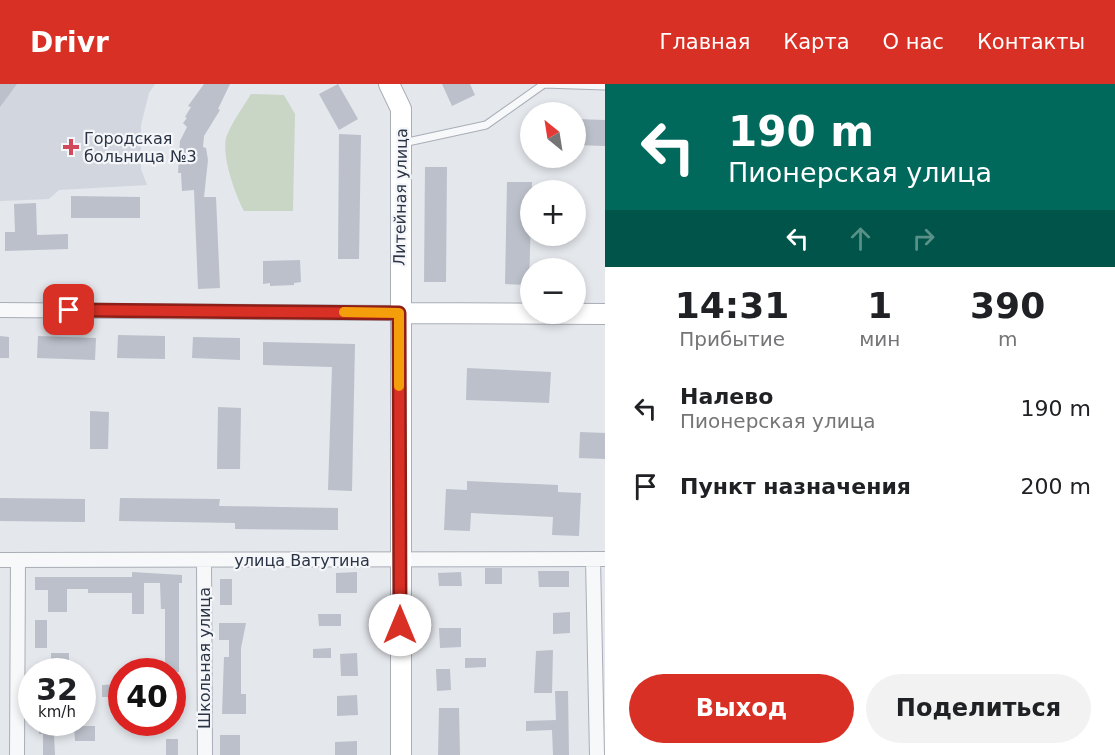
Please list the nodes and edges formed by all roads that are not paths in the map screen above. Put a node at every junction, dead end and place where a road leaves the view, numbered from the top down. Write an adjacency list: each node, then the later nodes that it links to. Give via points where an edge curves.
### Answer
1 (389, 84): 3 (street, Литейная улица, via 401,109)
2 (605, 86): 3 (lane, via 544,84 486,125)
3 (400, 143): 5 (street, Литейная улица)
4 (0, 310): 5 (street)
5 (399, 313): 6 (street); 11 (street, Литейная улица)
6 (605, 314)
7 (599, 559): 11 (street, улица Ватутина); 15 (street)
8 (0, 560): 9 (street, улица Ватутина)
9 (18, 560): 10 (street, улица Ватутина); 12 (street)
10 (204, 560): 11 (street, улица Ватутина); 13 (street, Школьная улица)
11 (399, 560): 14 (street, Литейная улица)
12 (17, 755)
13 (205, 755)
14 (401, 755)
15 (597, 755)

